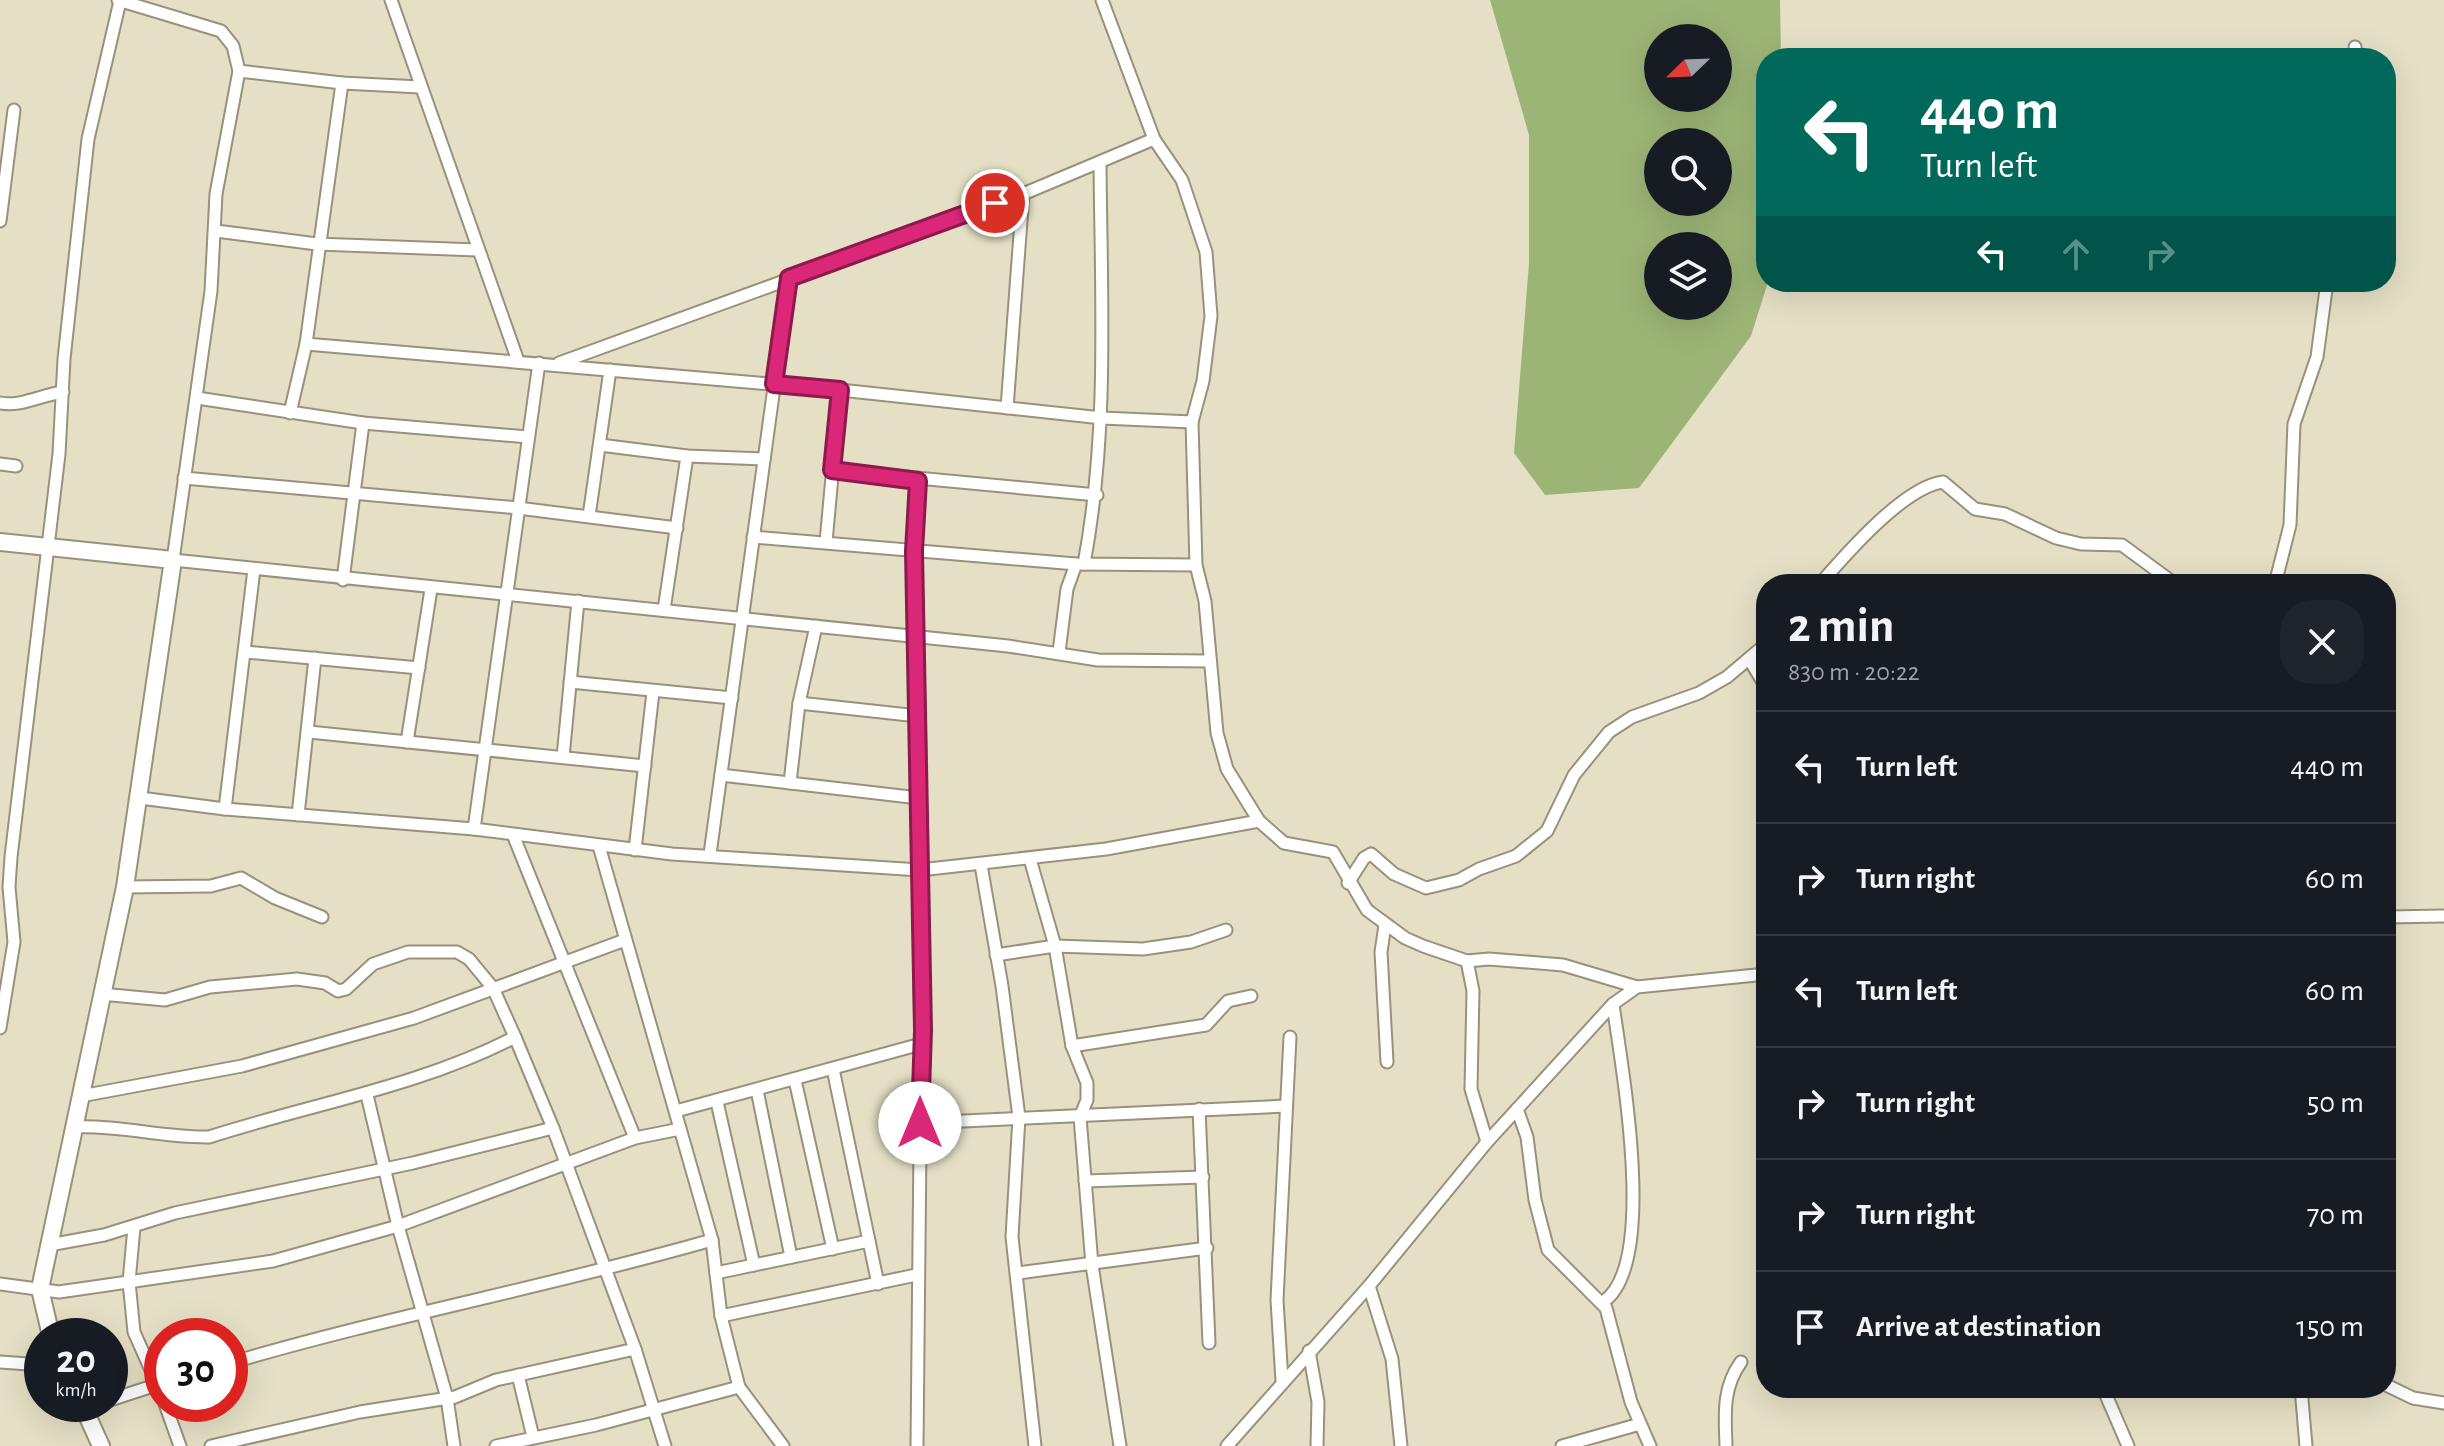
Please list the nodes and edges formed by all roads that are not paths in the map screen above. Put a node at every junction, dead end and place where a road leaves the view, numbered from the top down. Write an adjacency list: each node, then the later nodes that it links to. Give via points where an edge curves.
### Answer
1 (391, 0): 7 (street)
2 (1102, 0): 9 (street)
3 (119, 1): 4 (street); 25 (street, via 88,139)
4 (139, 4): 5 (street, via 221,31 233,46)
5 (239, 71): 6 (street); 13 (street, via 216,194)
6 (342, 83): 7 (street); 14 (street)
7 (420, 87): 15 (street)
8 (14, 110): 12 (street)
9 (1154, 139): 10 (street); 31 (street, via 1182,180 1206,252 1209,341)
10 (1100, 162): 11 (street); 30 (street)
11 (1023, 194): 16 (street); 28 (street)
12 (0, 221)
13 (216, 231): 14 (street); 26 (street)
14 (317, 244): 15 (street); 18 (street)
15 (477, 250): 19 (street)
16 (789, 278): 21 (street); 23 (street)
17 (2326, 292): 58 (street, via 2317,357 2294,424 2290,525)
18 (306, 344): 19 (street); 29 (street)
19 (518, 361): 20 (street)
20 (539, 363): 21 (street); 33 (street)
21 (555, 364): 22 (street)
22 (610, 370): 23 (street); 34 (street)
23 (774, 384): 24 (street); 36 (street)
24 (840, 390): 28 (street); 39 (street)
25 (63, 392): 27 (street, via 19,405); 50 (street)
26 (197, 398): 29 (street); 40 (street)
27 (0, 403)
28 (1007, 408): 30 (street)
29 (290, 413): 32 (street)
30 (1102, 418): 31 (street); 43 (street)
31 (1192, 422): 54 (street)
32 (363, 423): 33 (street); 42 (street)
33 (528, 437): 44 (street)
34 (600, 445): 35 (street); 45 (street)
35 (687, 456): 36 (street); 46 (street)
36 (764, 459): 47 (street)
37 (0, 464): 38 (street)
38 (16, 466)
39 (832, 470): 41 (street); 49 (street)
40 (184, 478): 42 (street); 52 (street)
41 (918, 481): 43 (street); 51 (street)
42 (354, 494): 44 (street); 59 (street)
43 (1097, 495): 53 (street)
44 (518, 508): 45 (street); 61 (street)
45 (589, 516): 46 (street)
46 (677, 528): 63 (street)
47 (753, 537): 49 (street); 64 (street)
48 (0, 542): 50 (street)
49 (826, 542): 51 (street)
50 (49, 547): 52 (street); 118 (street, via 19,780 9,887 14,942)
51 (914, 551): 53 (street); 66 (street)
52 (173, 560): 55 (street); 87 (street)
53 (1080, 564): 54 (street); 68 (street, via 1067,589)
54 (1196, 565): 72 (street)
55 (254, 569): 59 (street); 67 (street)
56 (1830, 574): 57 (street, via 1886,516 1938,482 1975,509 2005,514 2056,538 2122,545)
57 (2161, 574)
58 (2276, 574)
59 (343, 580): 60 (street)
60 (431, 589): 61 (street); 73 (street)
61 (506, 594): 62 (street); 82 (street)
62 (578, 601): 63 (street); 75 (street)
63 (664, 610): 64 (street)
64 (742, 618): 65 (street); 77 (street)
65 (816, 626): 66 (street); 78 (street)
66 (917, 636): 68 (street); 79 (street)
67 (245, 652): 70 (street); 89 (street)
68 (1059, 652): 72 (street, via 1110,661)
69 (1756, 653): 71 (street)
70 (315, 658): 73 (street); 80 (street)
71 (1749, 659): 74 (street); 100 (street, via 1699,693 1632,717 1604,736 1574,775 1547,831 1528,849 1459,880 1426,888 1394,874 1371,854)
72 (1210, 661): 91 (street, via 1212,704 1227,769)
73 (419, 668): 81 (street)
74 (1756, 671)
75 (570, 682): 76 (street); 83 (street)
76 (653, 692): 77 (street); 84 (street)
77 (732, 698): 85 (street)
78 (799, 703): 79 (street); 86 (street)
79 (918, 716): 88 (street)
80 (309, 732): 81 (street); 90 (street)
81 (407, 742): 82 (street)
82 (486, 750): 83 (street); 92 (street)
83 (563, 757): 84 (street)
84 (645, 766): 95 (street)
85 (721, 775): 86 (street); 96 (street)
86 (790, 783): 88 (street)
87 (140, 798): 89 (street); 101 (street)
88 (919, 798): 99 (street)
89 (225, 809): 90 (street)
90 (298, 815): 92 (street)
91 (1259, 821): 97 (street); 100 (street, via 1284,843 1333,852)
92 (474, 829): 93 (street)
93 (514, 837): 94 (street); 110 (street)
94 (599, 846): 95 (street); 107 (street)
95 (635, 850): 96 (street)
96 (710, 854): 99 (street)
97 (1030, 859): 98 (street); 108 (street)
98 (981, 865): 99 (street); 109 (street)
99 (920, 870): 121 (street)
100 (1348, 883): 105 (street)
101 (125, 887): 103 (street, via 211,886 241,878); 115 (street)
102 (2444, 916): 104 (street)
103 (322, 917)
104 (2396, 917)
105 (1385, 925): 111 (street); 123 (street, via 1381,952)
106 (1226, 930): 108 (street, via 1143,949)
107 (625, 940): 110 (street); 133 (street)
108 (1055, 946): 109 (street); 122 (street)
109 (996, 955): 134 (street)
110 (564, 960): 114 (street); 140 (street)
111 (1467, 961): 113 (street, via 1563,965); 141 (street, via 1473,991 1471,1089)
112 (1756, 975): 113 (street)
113 (1637, 987): 117 (street)
114 (493, 988): 115 (street, via 464,955 418,951 373,964 338,991 325,983 297,979 210,987 165,1000); 119 (street); 128 (street, via 414,1018 242,1066)
115 (101, 994): 128 (street)
116 (1251, 996): 122 (street, via 1228,1001 1206,1025)
117 (1613, 1004): 132 (street); 165 (street, via 1635,1159 1625,1270 1614,1295)
118 (0, 1028)
119 (515, 1037): 127 (street, via 477,1057); 138 (street)
120 (1290, 1037): 130 (street)
121 (921, 1044): 124 (street); 136 (street)
122 (1072, 1046): 135 (street, via 1087,1083)
123 (1387, 1062)
124 (833, 1069): 125 (street); 149 (street)
125 (795, 1080): 126 (street); 152 (street)
126 (757, 1090): 129 (street); 153 (street)
127 (367, 1095): 137 (street, via 209,1137); 143 (street)
128 (81, 1096): 137 (street)
129 (717, 1102): 133 (street); 154 (street)
130 (1286, 1106): 131 (street); 178 (street, via 1277,1300)
131 (1199, 1109): 135 (street); 144 (street)
132 (1517, 1109): 141 (street); 165 (street, via 1548,1250)
133 (676, 1111): 139 (street)
134 (1019, 1117): 135 (street); 136 (street); 158 (street, via 1012,1237)
135 (1080, 1117): 145 (street)
136 (920, 1123): 159 (street)
137 (76, 1127): 150 (street)
138 (553, 1128): 142 (street); 143 (street)
139 (680, 1129): 140 (street); 148 (street)
140 (635, 1138): 142 (street)
141 (1487, 1142): 163 (street)
142 (564, 1163): 146 (street); 156 (street)
143 (384, 1170): 146 (street); 147 (street, via 175,1213)
144 (1203, 1177): 145 (street); 151 (street)
145 (1085, 1181): 155 (street)
146 (398, 1226): 160 (street, via 273,1261); 166 (street)
147 (134, 1227): 150 (street); 160 (street)
148 (712, 1240): 156 (street); 157 (street)
149 (869, 1241): 152 (street); 162 (street)
150 (49, 1245): 164 (street)
151 (1207, 1248): 155 (street); 169 (street)
152 (833, 1249): 153 (street)
153 (791, 1257): 154 (street)
154 (754, 1265): 157 (street)
155 (1092, 1265): 158 (street); 199 (street)
156 (605, 1270): 166 (street); 170 (street)
157 (716, 1273): 167 (street)
158 (1018, 1273): 198 (street)
159 (916, 1275): 162 (street); 197 (street)
160 (129, 1282): 164 (street, via 59,1292); 172 (street, via 134,1332)
161 (0, 1284): 164 (street)
162 (878, 1284): 167 (street)
163 (1369, 1286): 171 (street); 202 (street, via 1392,1359)
164 (40, 1289): 168 (street)
165 (1603, 1302): 188 (street)
166 (422, 1312): 173 (street); 181 (street)
167 (721, 1316): 179 (street)
168 (47, 1318)
169 (1209, 1343)
170 (635, 1349): 177 (street); 185 (street)
171 (1309, 1351): 178 (street); 201 (street, via 1318,1402)
172 (144, 1352)
173 (248, 1358)
174 (0, 1362): 176 (street)
175 (1741, 1362): 205 (street, via 1725,1400)
176 (24, 1364)
177 (518, 1375): 181 (street); 189 (street)
178 (1282, 1381): 200 (street)
179 (739, 1387): 185 (street); 196 (street)
180 (2396, 1390): 184 (street)
181 (447, 1398): 192 (street); 193 (street)
182 (2107, 1398): 206 (street)
183 (2302, 1398): 207 (street)
184 (2444, 1403)
185 (654, 1410): 189 (street); 195 (street)
186 (94, 1422): 190 (street)
187 (171, 1422): 191 (street)
188 (1640, 1424): 203 (street); 204 (street)
189 (533, 1437): 194 (street)
190 (101, 1446)
191 (180, 1446)
192 (211, 1446)
193 (454, 1446)
194 (496, 1446)
195 (665, 1446)
196 (783, 1446)
197 (917, 1446)
198 (1035, 1446)
199 (1120, 1446)
200 (1227, 1446)
201 (1317, 1446)
202 (1401, 1446)
203 (1562, 1446)
204 (1650, 1446)
205 (1726, 1446)
206 (2128, 1446)
207 (2306, 1446)

